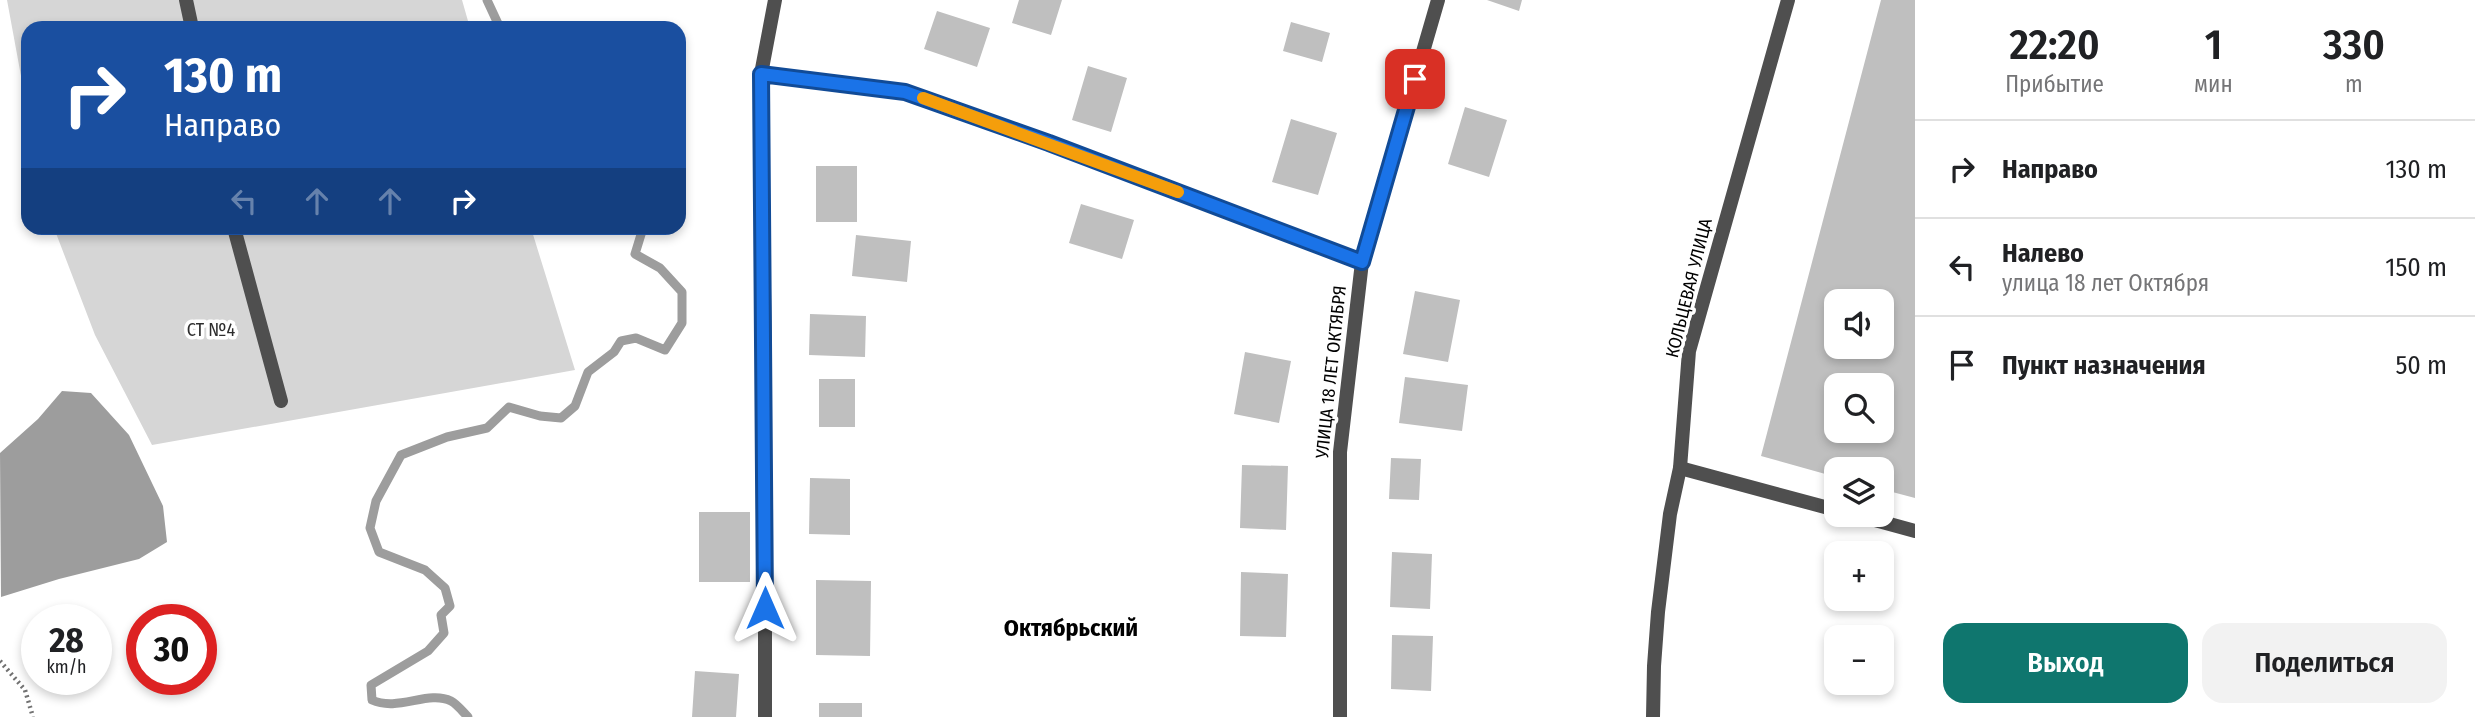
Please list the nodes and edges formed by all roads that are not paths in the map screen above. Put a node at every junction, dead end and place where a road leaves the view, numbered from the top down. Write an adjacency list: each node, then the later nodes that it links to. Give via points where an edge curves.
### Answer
1 (186, 0): 5 (street)
2 (775, 0): 6 (street)
3 (1438, 0): 8 (street, УЛИЦА 18 ЛЕТ ОКТЯБРЯ)
4 (1788, 0): 10 (street, КОЛЬЦЕВАЯ УЛИЦА, via 1689,351)
5 (190, 21)
6 (761, 74): 8 (street, via 905,92); 14 (street)
7 (236, 235): 9 (street)
8 (1362, 262): 15 (street, УЛИЦА 18 ЛЕТ ОКТЯБРЯ, via 1340,452)
9 (282, 401)
10 (1680, 468): 11 (street); 16 (street, КОЛЬЦЕВАЯ УЛИЦА, via 1657,612)
11 (1824, 507)
12 (1894, 525): 13 (street)
13 (1915, 531)
14 (765, 717)
15 (1340, 717)
16 (1653, 717)

